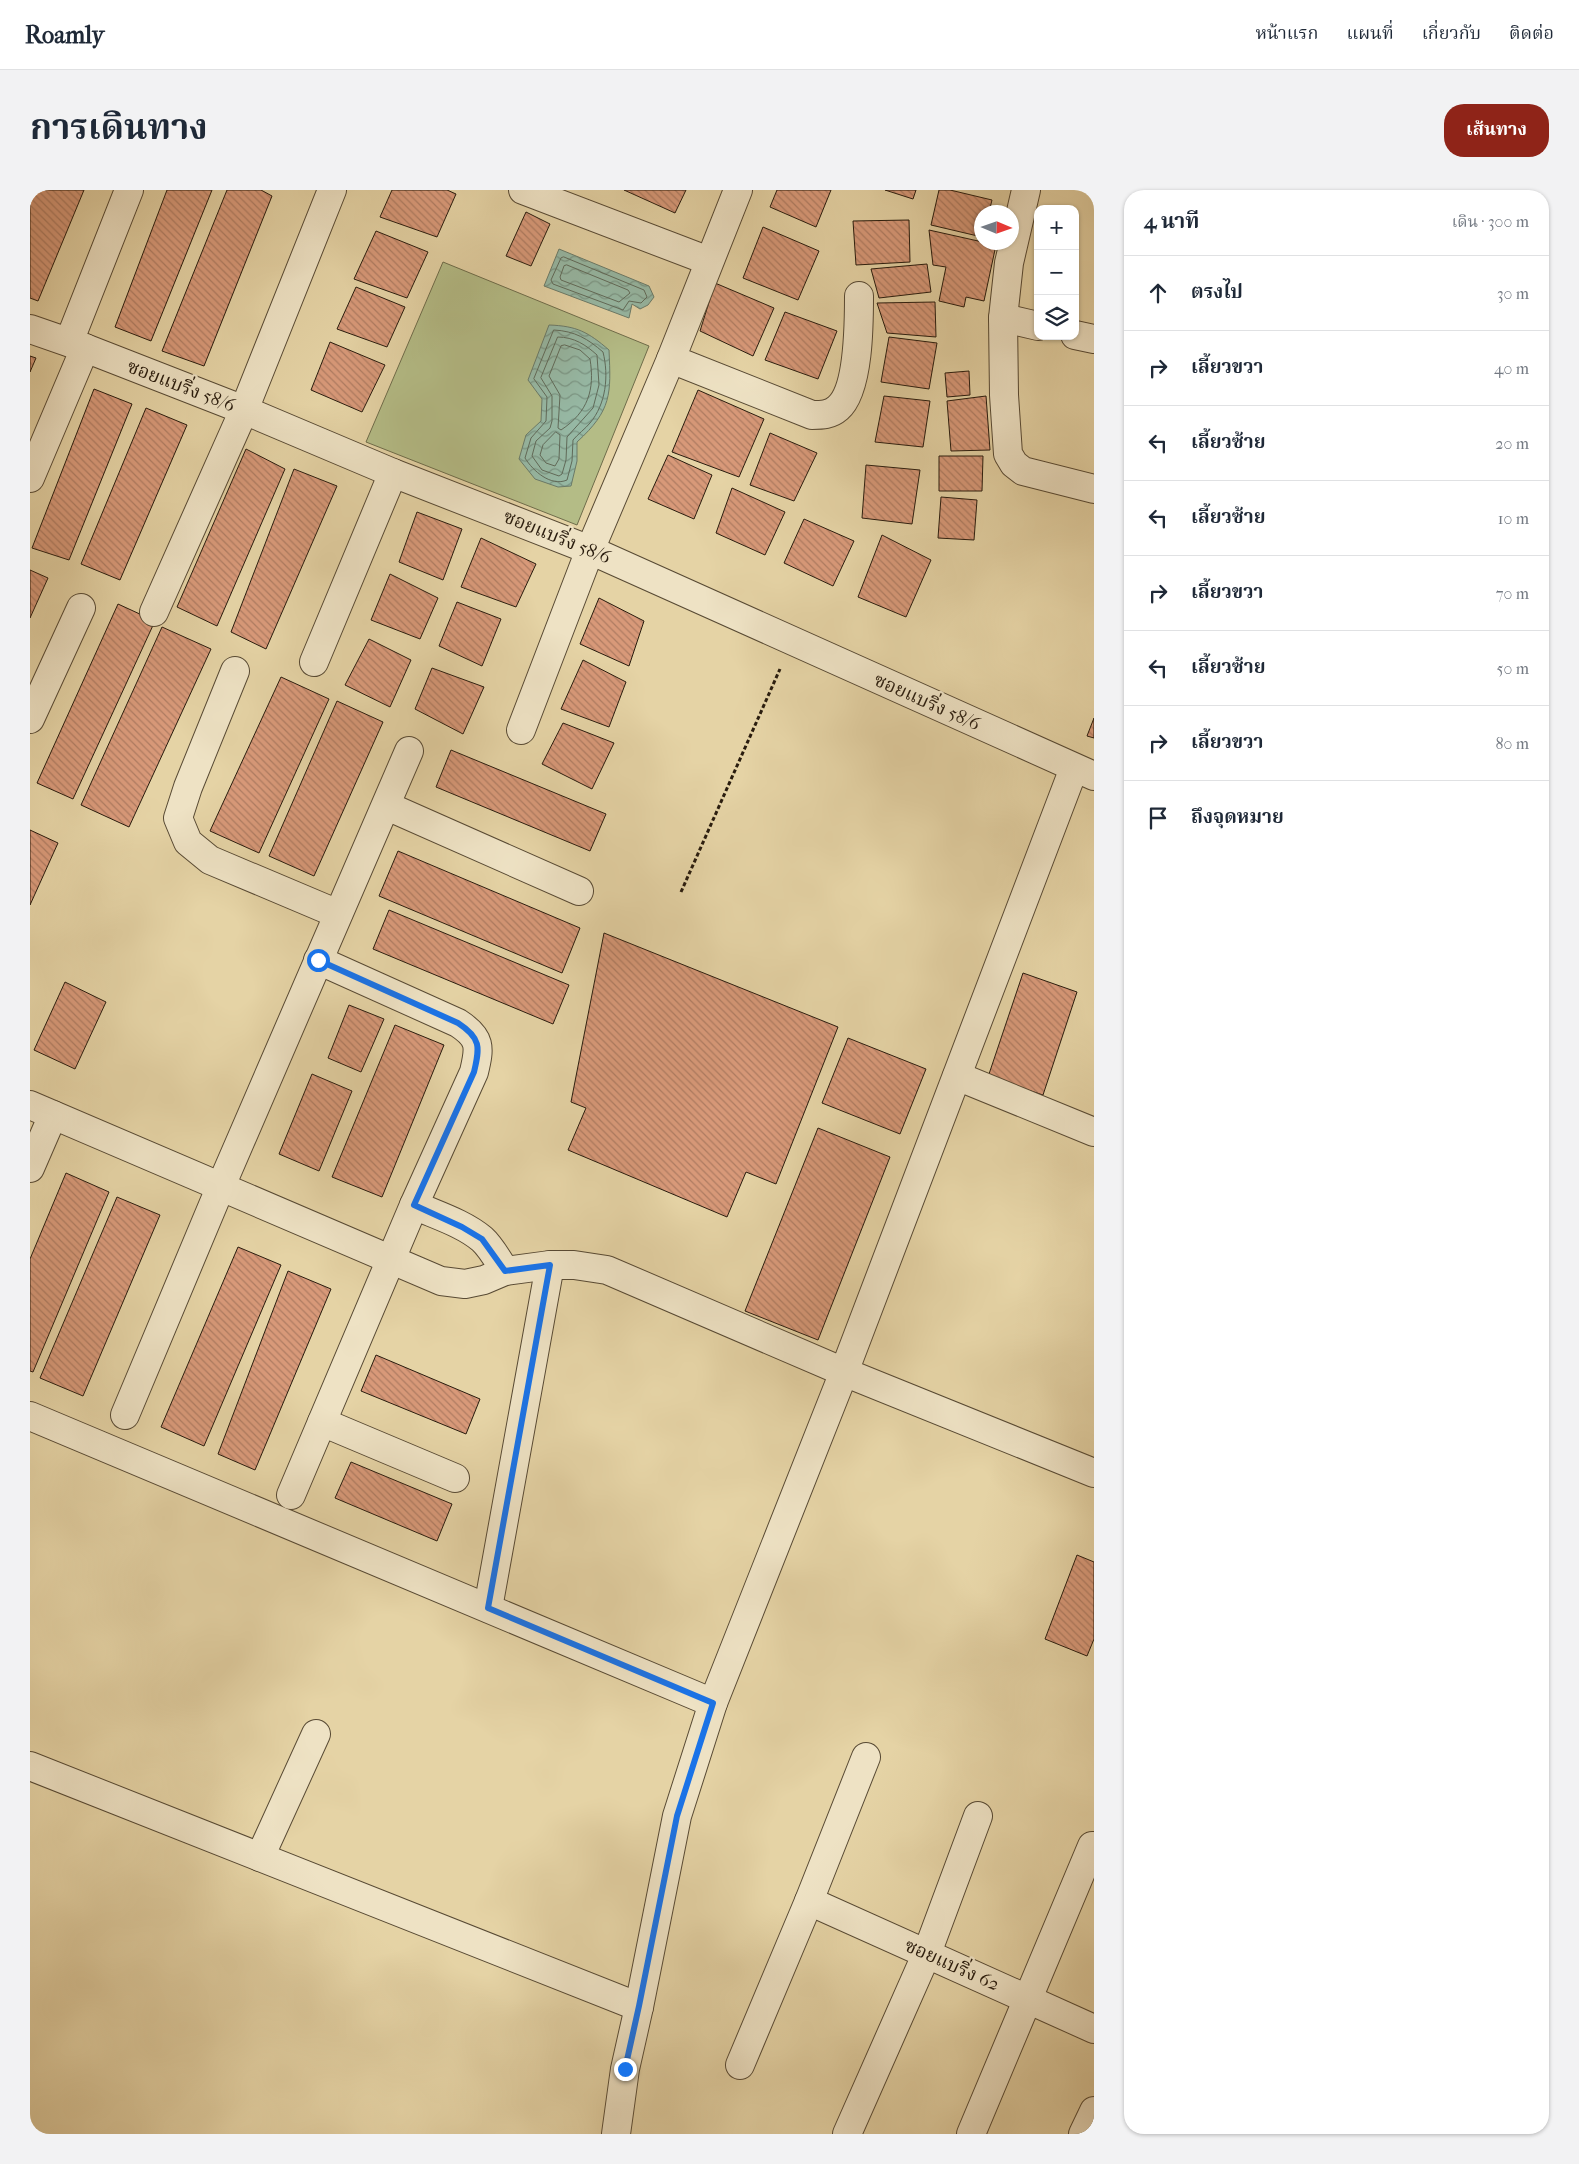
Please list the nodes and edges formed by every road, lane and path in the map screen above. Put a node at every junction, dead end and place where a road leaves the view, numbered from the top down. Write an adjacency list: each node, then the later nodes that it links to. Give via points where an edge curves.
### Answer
1 (129, 190): 13 (street)
2 (332, 190): 15 (street)
3 (523, 190): 6 (street)
4 (738, 190): 6 (street)
5 (1026, 190): 8 (street, via 1008,263)
6 (709, 261): 14 (street)
7 (858, 296): 14 (street, via 859,340 848,391 839,408 826,415 812,415)
8 (1003, 318): 9 (street); 18 (street, via 1008,454 1023,471)
9 (1034, 325)
10 (30, 329): 13 (street, ซอยแบริ่ง 58/6)
11 (1079, 336): 12 (street)
12 (1094, 339)
13 (77, 345): 15 (street, ซอยแบริ่ง 58/6); 17 (street)
14 (671, 359): 19 (street)
15 (244, 410): 16 (street, ซอยแบริ่ง 58/6); 21 (street)
16 (393, 473): 19 (street, ซอยแบริ่ง 58/6); 23 (street)
17 (30, 478)
18 (1094, 489)
19 (590, 550): 22 (street, ซอยแบริ่ง 58/6); 26 (street)
20 (80, 608): 25 (street)
21 (154, 612)
22 (792, 641): 28 (street, ซอยแบริ่ง 58/6); 31 (path)
23 (314, 662)
24 (235, 671): 32 (street, via 178,818 188,842 210,860)
25 (30, 719)
26 (521, 730)
27 (409, 751): 29 (street)
28 (1084, 772): 34 (street)
29 (387, 806): 30 (street); 32 (street)
30 (579, 891)
31 (681, 892)
32 (338, 914): 33 (street)
33 (318, 960): 38 (street); 39 (street, via 458,1023 470,1030 477,1042 474,1072)
34 (957, 1076): 36 (street); 43 (street)
35 (42, 1110): 37 (street); 38 (street)
36 (1094, 1132)
37 (30, 1168)
38 (221, 1186): 40 (street); 44 (street)
39 (414, 1205): 40 (street); 42 (street, via 482,1239)
40 (390, 1260): 42 (street, via 441,1281 465,1284); 46 (street)
41 (550, 1265): 42 (street); 43 (street, via 574,1264 607,1270); 50 (street)
42 (505, 1271)
43 (844, 1372): 47 (street); 51 (street)
44 (125, 1415)
45 (30, 1416): 50 (street)
46 (322, 1422): 48 (street); 49 (street)
47 (1094, 1473)
48 (455, 1478)
49 (291, 1495)
50 (488, 1608): 51 (street)
51 (713, 1703): 61 (street, via 677,1816)
52 (316, 1734): 57 (street)
53 (866, 1757): 58 (street)
54 (30, 1766): 57 (street)
55 (978, 1816): 59 (street)
56 (1092, 1846): 60 (street)
57 (260, 1857): 61 (street)
58 (809, 1901): 59 (street, ซอยแบริ่ง 62); 63 (street)
59 (927, 1953): 60 (street, ซอยแบริ่ง 62); 66 (street)
60 (1028, 1999): 62 (street, ซอยแบริ่ง 62); 67 (street)
61 (639, 2006): 65 (street, via 625,2069)
62 (1094, 2029)
63 (740, 2065)
64 (1094, 2111): 68 (street)
65 (616, 2134)
66 (847, 2134)
67 (971, 2134)
68 (1083, 2134)

